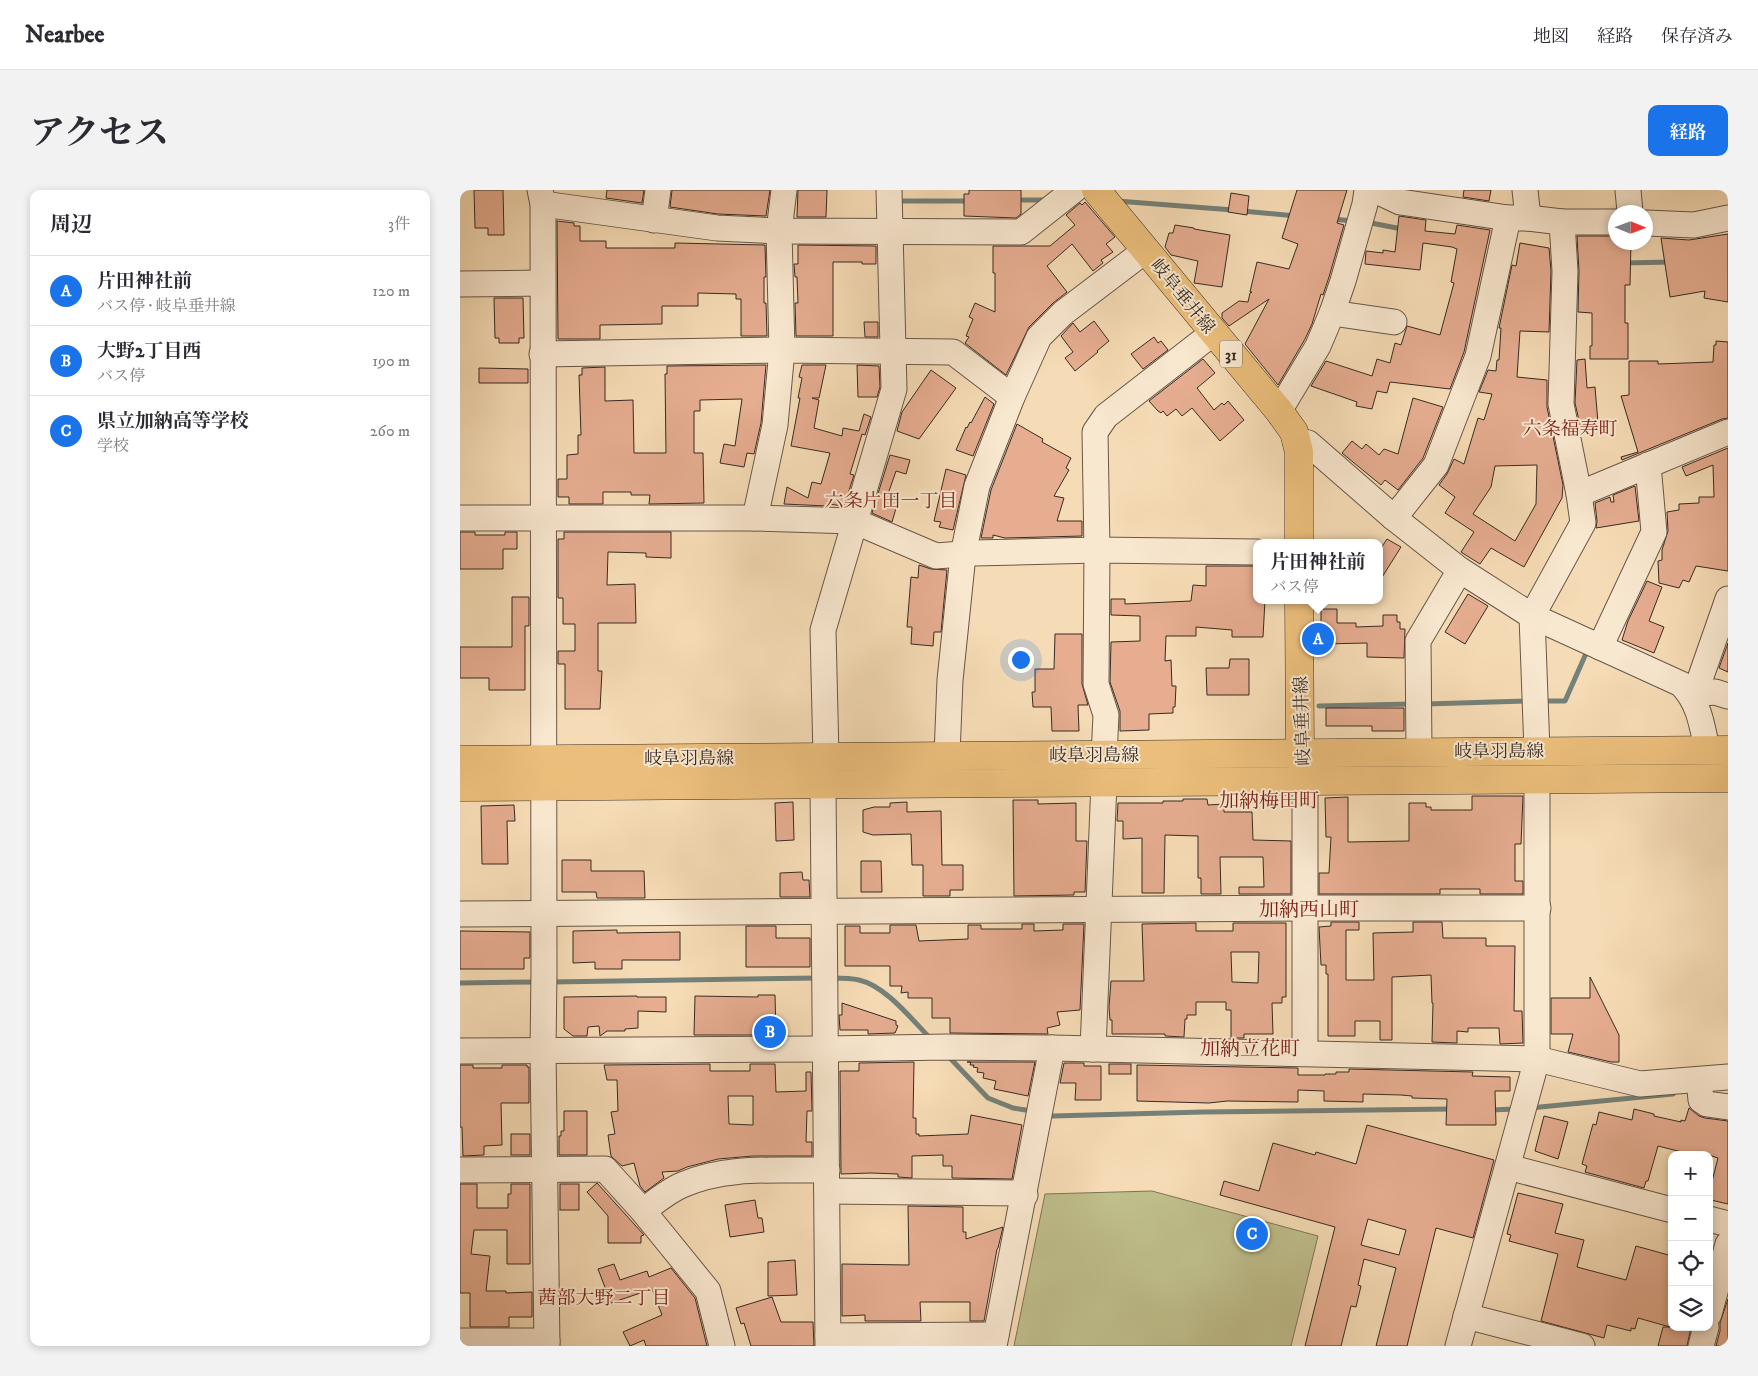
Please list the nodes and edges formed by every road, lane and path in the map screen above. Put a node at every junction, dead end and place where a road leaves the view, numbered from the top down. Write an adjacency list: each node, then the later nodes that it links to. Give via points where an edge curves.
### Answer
1 (658, 190): 14 (street)
2 (784, 190): 18 (street)
3 (889, 190): 19 (street)
4 (1074, 190): 19 (street, via 1022,232)
5 (1096, 190): 20 (main road, 岐阜垂井線 / 31)
6 (1367, 190): 23 (street, via 1344,281)
7 (1378, 190): 12 (street, via 1400,202)
8 (1525, 190): 12 (street)
9 (1628, 190): 11 (street)
10 (541, 197): 14 (street); 21 (street)
11 (1629, 205)
12 (1518, 218): 15 (street); 38 (street, via 1478,356 1436,465)
13 (1728, 218): 17 (street, via 1694,225)
14 (654, 220): 18 (street)
15 (1562, 222): 16 (street); 34 (street, via 1565,271 1561,404)
16 (1608, 222)
17 (1653, 223)
18 (778, 231): 19 (street); 26 (street)
19 (890, 232): 27 (street)
20 (1146, 250): 25 (main road, 岐阜垂井線 / 31); 29 (street, via 1063,313 1039,337)
21 (542, 283): 22 (street); 28 (street)
22 (460, 284)
23 (1332, 313): 24 (street); 30 (street, via 1318,346)
24 (1394, 322)
25 (1213, 333): 30 (main road, 岐阜垂井線 / 31); 41 (street, via 1106,416 1096,432)
26 (782, 350): 27 (street); 28 (street); 37 (street, via 775,425)
27 (893, 350): 29 (street, via 953,352); 39 (street, via 894,389)
28 (542, 354): 35 (street)
29 (1012, 397): 43 (street, via 977,486)
30 (1279, 411): 32 (main road, 岐阜垂井線 / 31)
31 (1728, 432): 33 (street)
32 (1296, 440): 38 (street, via 1308,443); 40 (main road, 岐阜垂井線 / 31, via 1299,452)
33 (1648, 465): 34 (street); 48 (street, via 1654,532)
34 (1579, 494): 47 (street, via 1583,523)
35 (543, 517): 36 (street); 37 (street); 58 (street)
36 (460, 518)
37 (755, 518): 39 (street)
38 (1394, 518): 44 (street)
39 (854, 521): 43 (street, via 936,556); 57 (street, via 823,630)
40 (1299, 539)
41 (1097, 550): 42 (street); 43 (street); 56 (street, via 1096,684 1106,715)
42 (1253, 552)
43 (963, 555): 55 (street, via 950,680)
44 (1460, 570): 47 (street); 54 (street, via 1418,641)
45 (1728, 599): 49 (street, via 1699,682)
46 (1299, 604): 53 (main road, 岐阜垂井線)
47 (1532, 616): 48 (street); 52 (street)
48 (1600, 647): 49 (street, via 1681,684)
49 (1691, 694): 50 (street, via 1715,692); 51 (street)
50 (1728, 696)
51 (1717, 750): 52 (main road, 岐阜羽島線)
52 (1537, 751): 54 (main road, 岐阜羽島線)
53 (1300, 752): 54 (main road, 岐阜羽島線); 56 (main road, 岐阜羽島線); 63 (main road, 岐阜垂井線)
54 (1419, 752)
55 (947, 755): 56 (main road, 岐阜羽島線); 57 (main road, 岐阜羽島線)
56 (1104, 756)
57 (826, 757): 58 (main road, 岐阜羽島線)
58 (544, 759): 59 (main road, 岐阜羽島線); 66 (street)
59 (460, 760)
60 (1728, 778): 61 (main road, 岐阜羽島線)
61 (1537, 779): 63 (main road, 岐阜羽島線); 68 (street)
62 (1104, 782): 63 (main road, 岐阜羽島線); 64 (main road, 岐阜羽島線); 69 (street)
63 (1305, 782): 67 (street)
64 (824, 785): 66 (main road, 岐阜羽島線); 70 (street)
65 (460, 787): 66 (main road, 岐阜羽島線)
66 (544, 787): 72 (street)
67 (1304, 908): 68 (street); 69 (street); 78 (street)
68 (1538, 908): 79 (street)
69 (1099, 910): 70 (street); 75 (street)
70 (823, 912): 72 (street); 74 (street)
71 (460, 914): 72 (street)
72 (543, 914): 76 (street)
73 (1052, 1048): 74 (street); 75 (street); 87 (street)
74 (826, 1049): 76 (street); 86 (street)
75 (1093, 1049): 78 (street)
76 (543, 1050): 77 (street); 84 (street)
77 (460, 1051)
78 (1305, 1053): 79 (street)
79 (1536, 1059): 81 (street, via 1640,1084); 83 (street)
80 (1728, 1077): 81 (street)
81 (1700, 1089): 82 (street, via 1707,1104)
82 (1728, 1107)
83 (1508, 1167): 88 (street); 94 (street)
84 (545, 1169): 85 (street); 89 (street, via 604,1169); 99 (street)
85 (460, 1170)
86 (827, 1181): 87 (street); 89 (street, via 728,1172 705,1176 680,1186); 97 (street)
87 (1025, 1195): 98 (street)
88 (1668, 1209)
89 (643, 1211): 100 (street, via 708,1291)
90 (1713, 1220): 91 (street)
91 (1728, 1224)
92 (1728, 1244): 93 (street)
93 (1713, 1299)
94 (1466, 1316): 101 (street); 102 (street)
95 (1705, 1331): 103 (street)
96 (460, 1341): 99 (street)
97 (828, 1341): 98 (street)
98 (995, 1341)
99 (547, 1344)
100 (722, 1346)
101 (1458, 1346)
102 (1582, 1346)
103 (1701, 1346)

